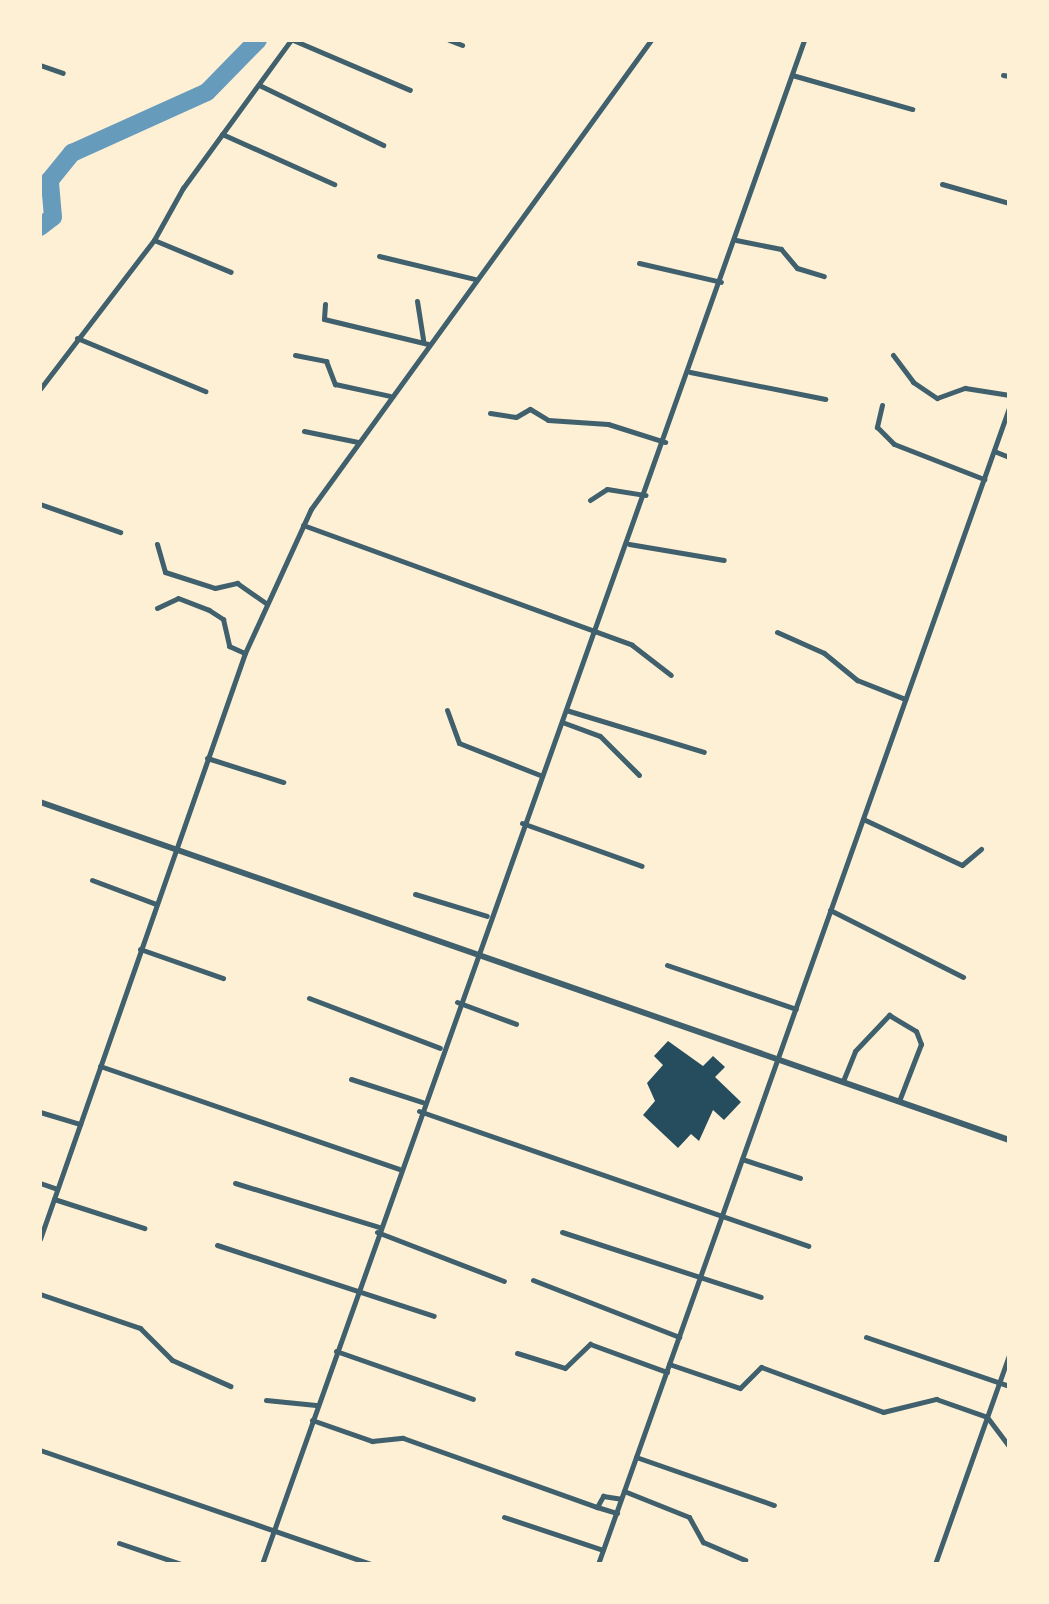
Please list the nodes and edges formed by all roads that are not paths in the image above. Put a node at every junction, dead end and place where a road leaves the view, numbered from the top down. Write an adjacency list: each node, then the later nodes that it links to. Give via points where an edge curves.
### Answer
1 (292, 40): 9 (street); 10 (street)
2 (449, 40): 5 (street)
3 (649, 40): 23 (street)
4 (804, 40): 8 (street)
5 (462, 45)
6 (40, 65): 7 (street)
7 (63, 73)
8 (792, 75): 11 (street); 18 (street)
9 (259, 85): 12 (street); 13 (street)
10 (410, 90)
11 (912, 109)
12 (222, 134): 14 (street); 17 (street)
13 (383, 145)
14 (334, 184)
15 (942, 184): 16 (street)
16 (1009, 203)
17 (154, 240): 21 (street); 27 (street)
18 (736, 240): 22 (street, via 781,249 797,268); 24 (street)
19 (379, 256): 23 (street)
20 (639, 263): 24 (street)
21 (231, 272)
22 (824, 276)
23 (475, 279): 28 (street)
24 (721, 282): 31 (street)
25 (417, 301): 28 (street)
26 (325, 304): 28 (street, via 324,319)
27 (77, 338): 32 (street); 33 (street)
28 (426, 342): 35 (street)
29 (295, 355): 35 (street, via 326,361 335,384)
30 (893, 355): 34 (street, via 913,382 937,398 965,388)
31 (690, 372): 36 (street); 42 (street)
32 (40, 389)
33 (205, 391)
34 (1009, 395)
35 (390, 396): 41 (street)
36 (825, 399)
37 (882, 405): 45 (street, via 877,427 894,444)
38 (1009, 408): 43 (street)
39 (490, 413): 42 (street, via 516,417 530,409 548,420 608,424)
40 (304, 431): 41 (street)
41 (358, 442): 49 (street)
42 (665, 442): 46 (street)
43 (994, 451): 44 (street); 45 (street)
44 (1009, 457)
45 (984, 479): 60 (street)
46 (646, 495): 47 (street, via 607,489); 52 (street)
47 (590, 500)
48 (40, 504): 50 (street)
49 (303, 525): 54 (street); 56 (street)
50 (120, 532)
51 (157, 544): 54 (street, via 165,572 215,588 237,583)
52 (629, 544): 53 (street); 56 (street)
53 (724, 560)
54 (266, 603): 58 (street)
55 (157, 608): 58 (street, via 178,598 209,610 223,619 229,646)
56 (594, 632): 59 (street, via 640,649); 62 (street)
57 (777, 632): 60 (street, via 824,653 857,680)
58 (245, 653): 65 (street)
59 (671, 675)
60 (905, 699): 70 (street)
61 (447, 710): 66 (street, via 459,743)
62 (566, 710): 63 (street); 64 (street)
63 (562, 722): 66 (street); 67 (street, via 600,736)
64 (704, 752)
65 (207, 758): 68 (street); 72 (street)
66 (540, 775): 71 (street)
67 (639, 775)
68 (283, 782)
69 (40, 802): 72 (street)
70 (863, 819): 73 (street, via 962,865); 78 (street)
71 (522, 823): 74 (street); 79 (street)
72 (175, 849): 77 (street); 81 (street)
73 (981, 849)
74 (642, 866)
75 (92, 880): 77 (street)
76 (415, 894): 79 (street)
77 (156, 904): 80 (street)
78 (830, 910): 83 (street); 87 (street)
79 (487, 916): 81 (street)
80 (140, 949): 84 (street); 91 (street)
81 (473, 954): 86 (street); 90 (street)
82 (667, 965): 87 (street)
83 (963, 977)
84 (223, 978)
85 (309, 998): 89 (street)
86 (457, 1002): 88 (street); 89 (street)
87 (796, 1009): 90 (street)
88 (516, 1024)
89 (440, 1048): 95 (street)
90 (778, 1058): 93 (street); 100 (street)
91 (100, 1066): 98 (street); 101 (street)
92 (351, 1079): 95 (street)
93 (843, 1081): 94 (street); 94 (street, via 855,1051 889,1015 916,1031 921,1044)
94 (899, 1101): 99 (street)
95 (422, 1102): 96 (street)
96 (419, 1111): 101 (street); 107 (street)
97 (40, 1112): 98 (street)
98 (80, 1124): 105 (street)
99 (1009, 1140)
100 (742, 1159): 102 (street); 107 (street)
101 (399, 1169): 109 (street)
102 (800, 1178)
103 (40, 1183): 105 (street)
104 (235, 1183): 109 (street)
105 (57, 1189): 106 (street)
106 (54, 1199): 108 (street); 111 (street)
107 (721, 1217): 113 (street); 114 (street)
108 (144, 1228)
109 (378, 1229): 116 (street); 117 (street)
110 (562, 1232): 114 (street)
111 (40, 1239)
112 (217, 1245): 117 (street)
113 (808, 1246)
114 (700, 1276): 119 (street); 121 (street)
115 (533, 1280): 121 (street)
116 (504, 1281)
117 (357, 1291): 120 (street); 123 (street)
118 (40, 1294): 129 (street, via 140,1328 172,1360)
119 (761, 1297)
120 (434, 1316)
121 (679, 1337): 126 (street)
122 (866, 1337): 128 (street)
123 (336, 1351): 131 (street); 133 (street)
124 (517, 1353): 127 (street, via 565,1368 590,1344)
125 (1009, 1355): 128 (street)
126 (669, 1364): 127 (street); 134 (street, via 740,1388 761,1367 883,1412 936,1399)
127 (667, 1372): 138 (street)
128 (999, 1383): 130 (street); 134 (street)
129 (230, 1386)
130 (1009, 1386)
131 (473, 1399)
132 (266, 1400): 133 (street)
133 (317, 1405): 135 (street)
134 (987, 1417): 136 (street); 153 (street)
135 (312, 1420): 142 (street, via 372,1441 403,1438); 145 (street)
136 (1009, 1446)
137 (40, 1450): 145 (street)
138 (636, 1457): 139 (street); 141 (street)
139 (624, 1491): 140 (street); 148 (street, via 689,1517 703,1542)
140 (621, 1499): 142 (street, via 603,1496); 143 (street)
141 (774, 1505)
142 (597, 1507): 143 (street)
143 (617, 1513): 147 (street)
144 (504, 1517): 147 (street)
145 (274, 1529): 150 (street); 151 (street)
146 (119, 1543): 149 (street)
147 (603, 1550): 152 (street)
148 (745, 1560)
149 (181, 1564)
150 (262, 1564)
151 (372, 1564)
152 (598, 1564)
153 (935, 1564)

